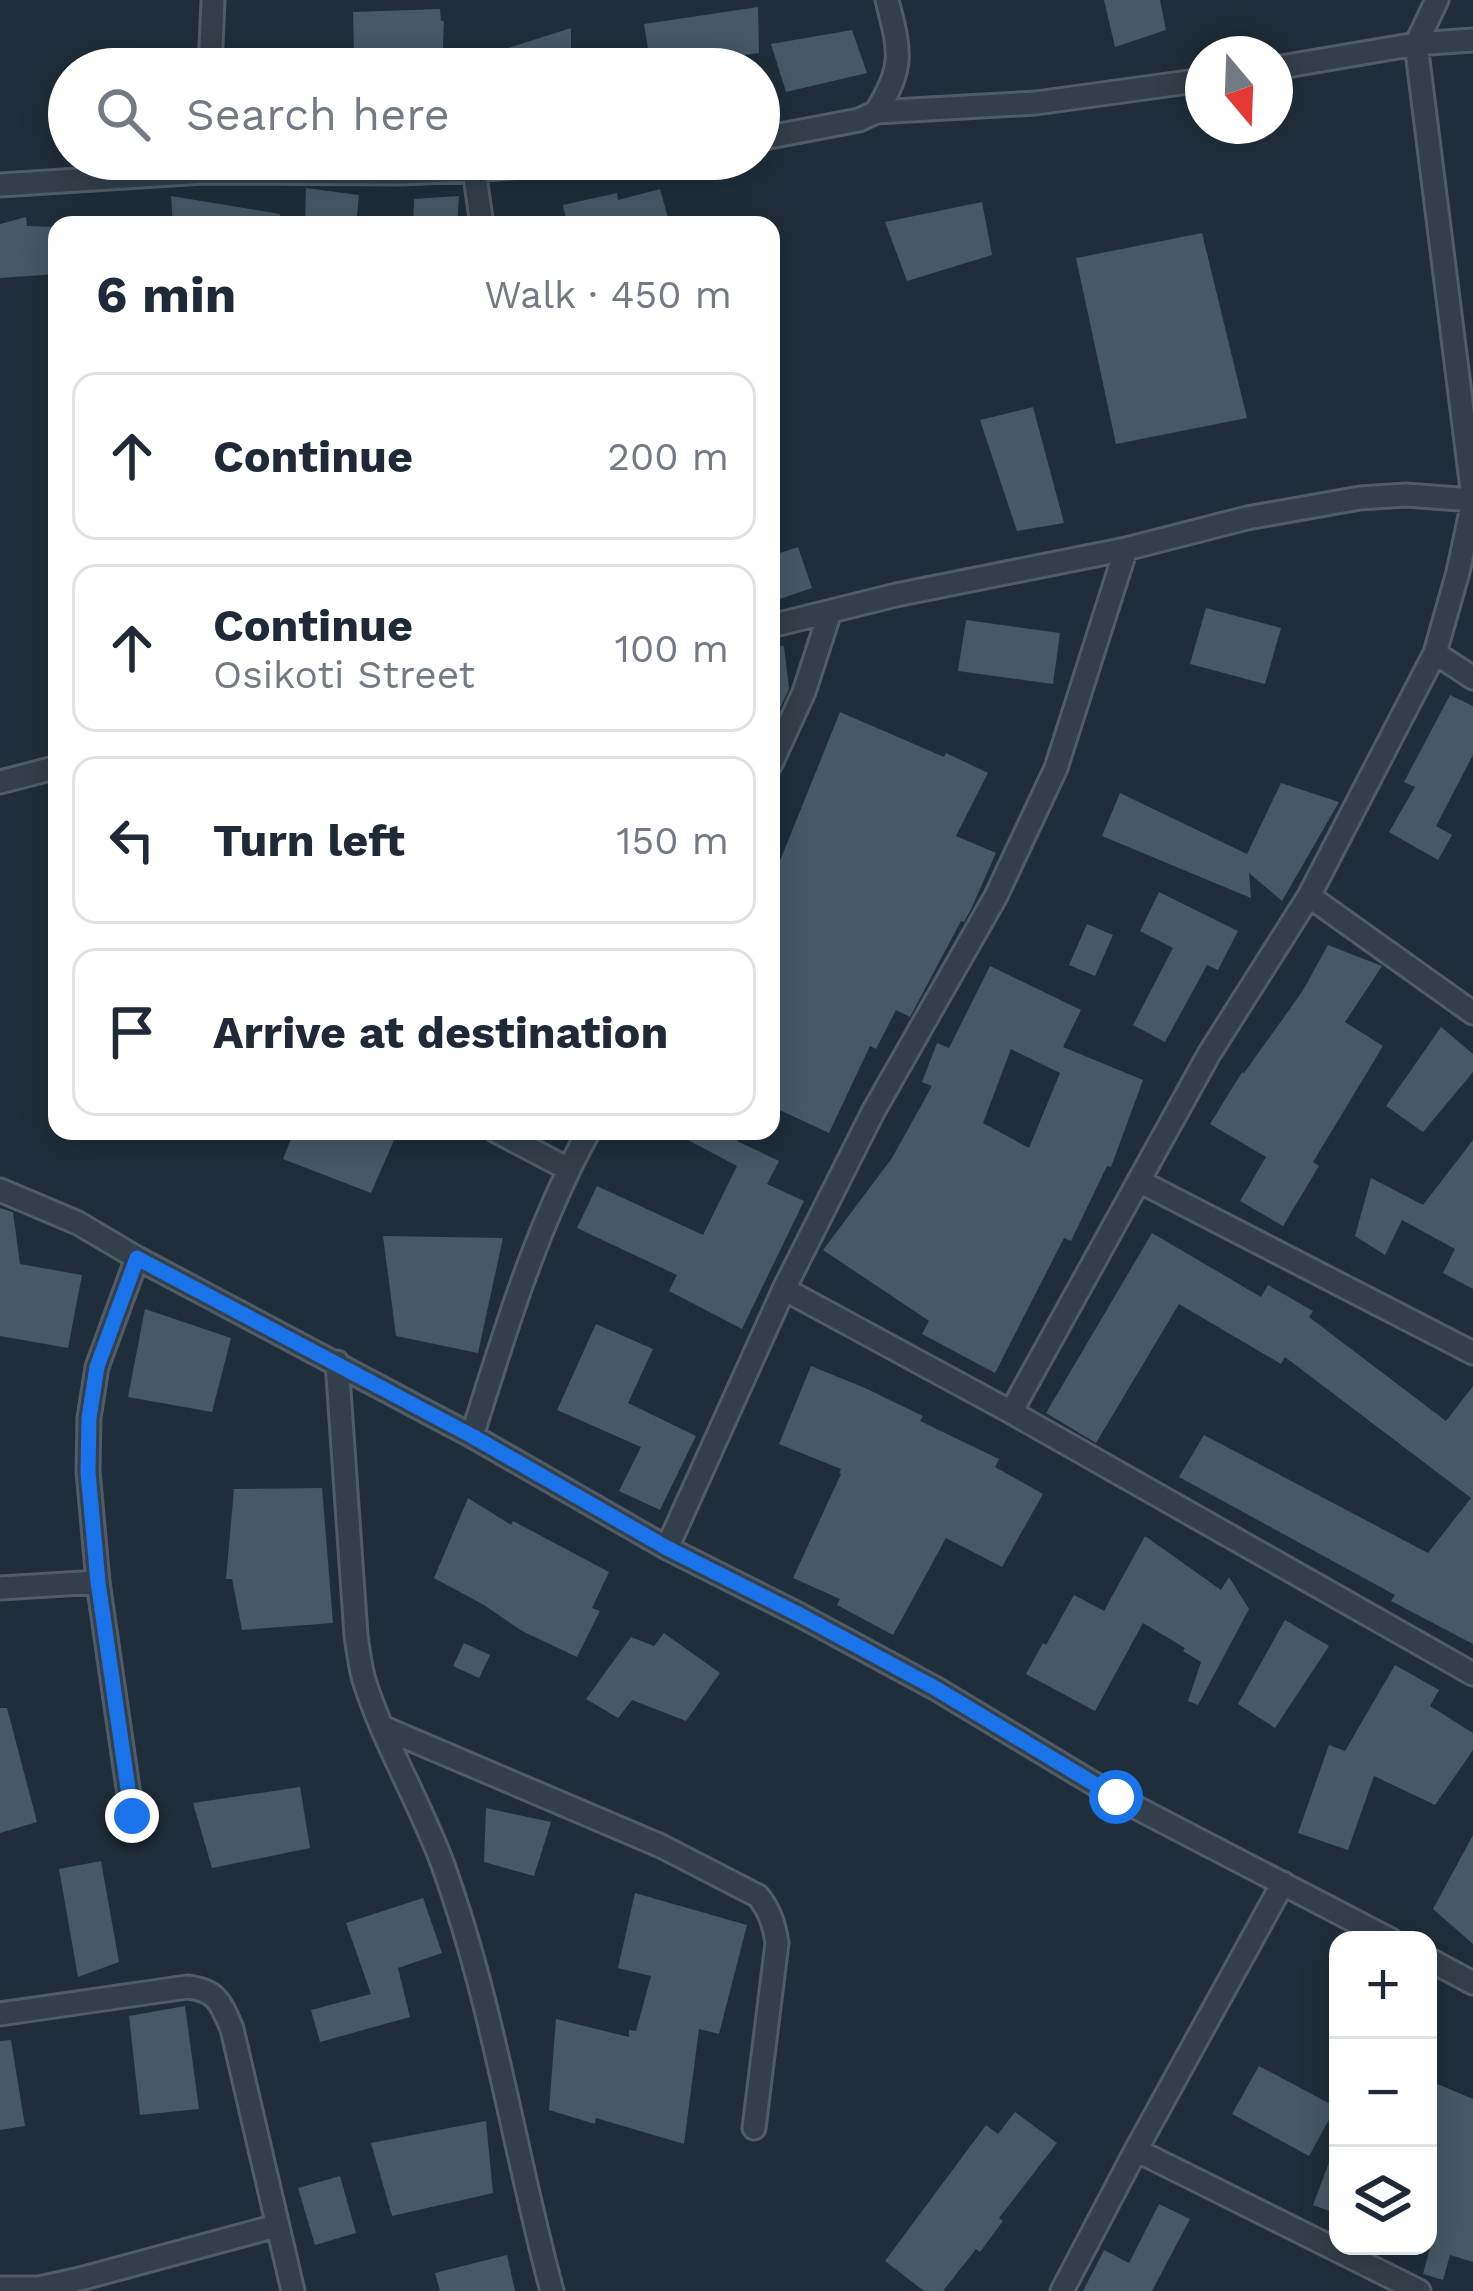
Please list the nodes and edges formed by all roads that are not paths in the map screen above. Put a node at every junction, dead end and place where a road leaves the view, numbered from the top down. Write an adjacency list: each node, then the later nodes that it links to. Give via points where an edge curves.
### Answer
1 (214, 0): 6 (street)
2 (886, 0): 9 (street, via 898,55 895,82)
3 (1437, 0): 5 (street)
4 (1473, 40): 5 (street)
5 (1416, 44): 7 (street); 15 (street)
6 (211, 48)
7 (1293, 65)
8 (1185, 82): 9 (street, via 1036,103)
9 (876, 112): 10 (street)
10 (780, 135)
11 (54, 180): 13 (street)
12 (475, 180): 14 (street)
13 (0, 185)
14 (481, 216)
15 (1473, 499): 16 (street, via 1360,498); 19 (street)
16 (1126, 549): 17 (street); 32 (street, via 1056,768)
17 (830, 612): 18 (street); 21 (street)
18 (780, 624)
19 (1436, 652): 20 (street); 24 (street)
20 (1473, 678)
21 (780, 744)
22 (48, 770): 23 (street)
23 (0, 782)
24 (1309, 896): 25 (street); 29 (street)
25 (1473, 1013)
26 (513, 1140): 28 (street)
27 (584, 1140): 28 (street)
28 (568, 1169): 36 (street, via 515,1298)
29 (1139, 1180): 33 (street); 35 (street)
30 (0, 1190): 31 (street, via 79,1222)
31 (137, 1258): 34 (street); 38 (street, via 97,1367 89,1418)
32 (784, 1289): 35 (street); 37 (street)
33 (1473, 1354)
34 (338, 1362): 36 (street); 41 (street, via 356,1635)
35 (1011, 1412): 40 (street)
36 (472, 1436): 37 (street)
37 (667, 1548): 43 (street)
38 (98, 1582): 39 (street); 42 (street)
39 (0, 1588)
40 (1473, 1674)
41 (384, 1728): 48 (street, via 758,1896 777,1943); 53 (street, via 442,1864 475,1969)
42 (132, 1816)
43 (1283, 1883): 44 (street); 49 (street)
44 (1374, 1931)
45 (1437, 1964): 46 (street)
46 (1473, 1983)
47 (0, 2014): 50 (street, via 206,1989 232,2029)
48 (754, 2128)
49 (1136, 2150): 54 (street); 55 (street)
50 (276, 2226): 51 (street, via 80,2279); 52 (street)
51 (0, 2288)
52 (293, 2291)
53 (552, 2291)
54 (1062, 2291)
55 (1419, 2291)

